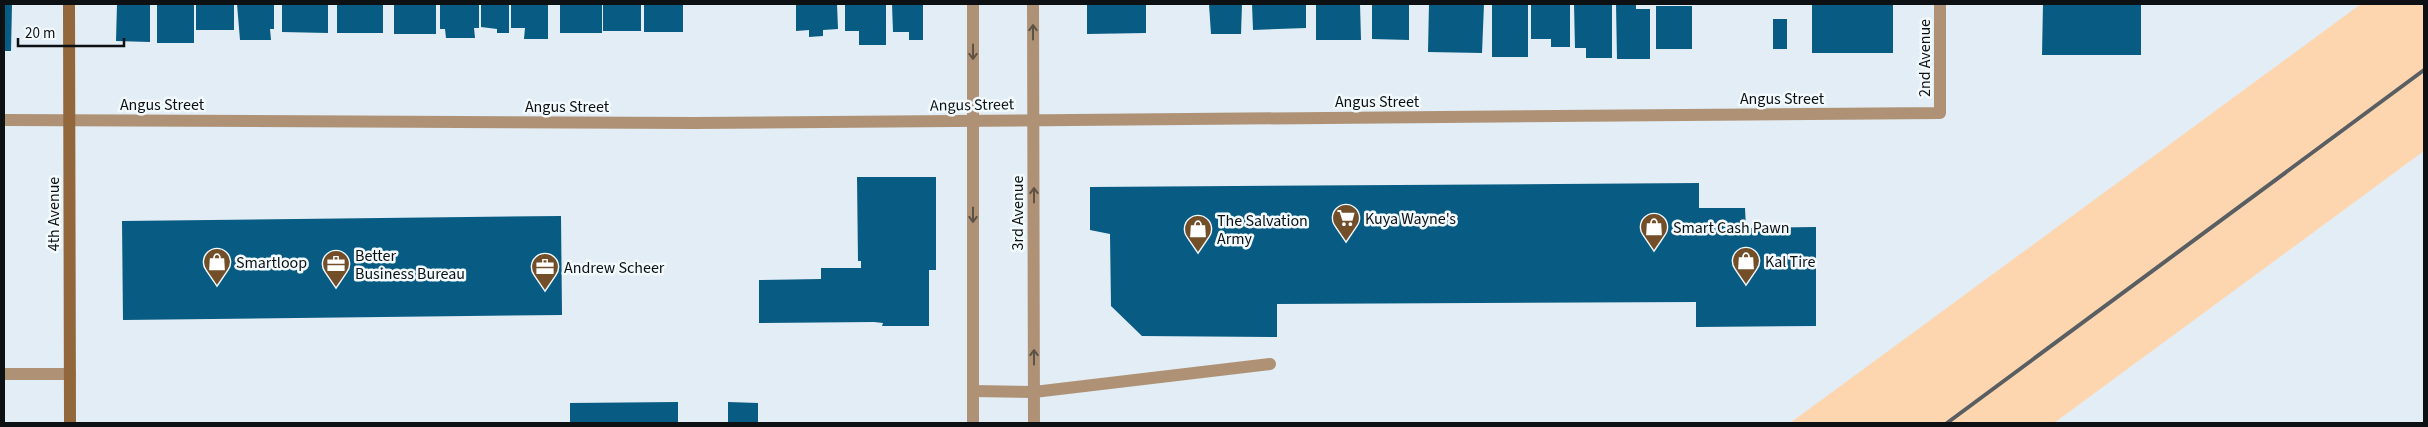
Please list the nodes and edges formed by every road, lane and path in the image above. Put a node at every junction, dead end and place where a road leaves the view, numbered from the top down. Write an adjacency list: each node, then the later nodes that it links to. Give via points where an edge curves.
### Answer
1 (69, 4): 7 (street, 4th Avenue)
2 (973, 4): 9 (street, one-way to 9)
3 (1033, 4): 8 (street, 3rd Avenue, one-way to 3)
4 (1940, 4): 5 (street, 2nd Avenue)
5 (1940, 113): 8 (street, Angus Street)
6 (4, 120): 7 (street, Angus Street)
7 (69, 120): 9 (street, Angus Street); 12 (street, 4th Avenue)
8 (1034, 120): 9 (street, Angus Street); 14 (street, 3rd Avenue, one-way to 8)
9 (973, 121): 13 (street, one-way to 13)
10 (1270, 364): 14 (street)
11 (4, 374): 12 (street)
12 (70, 374): 15 (street, 4th Avenue)
13 (973, 391): 14 (street); 16 (street)
14 (1034, 392): 17 (street, 3rd Avenue)
15 (70, 423)
16 (973, 423)
17 (1034, 423)

